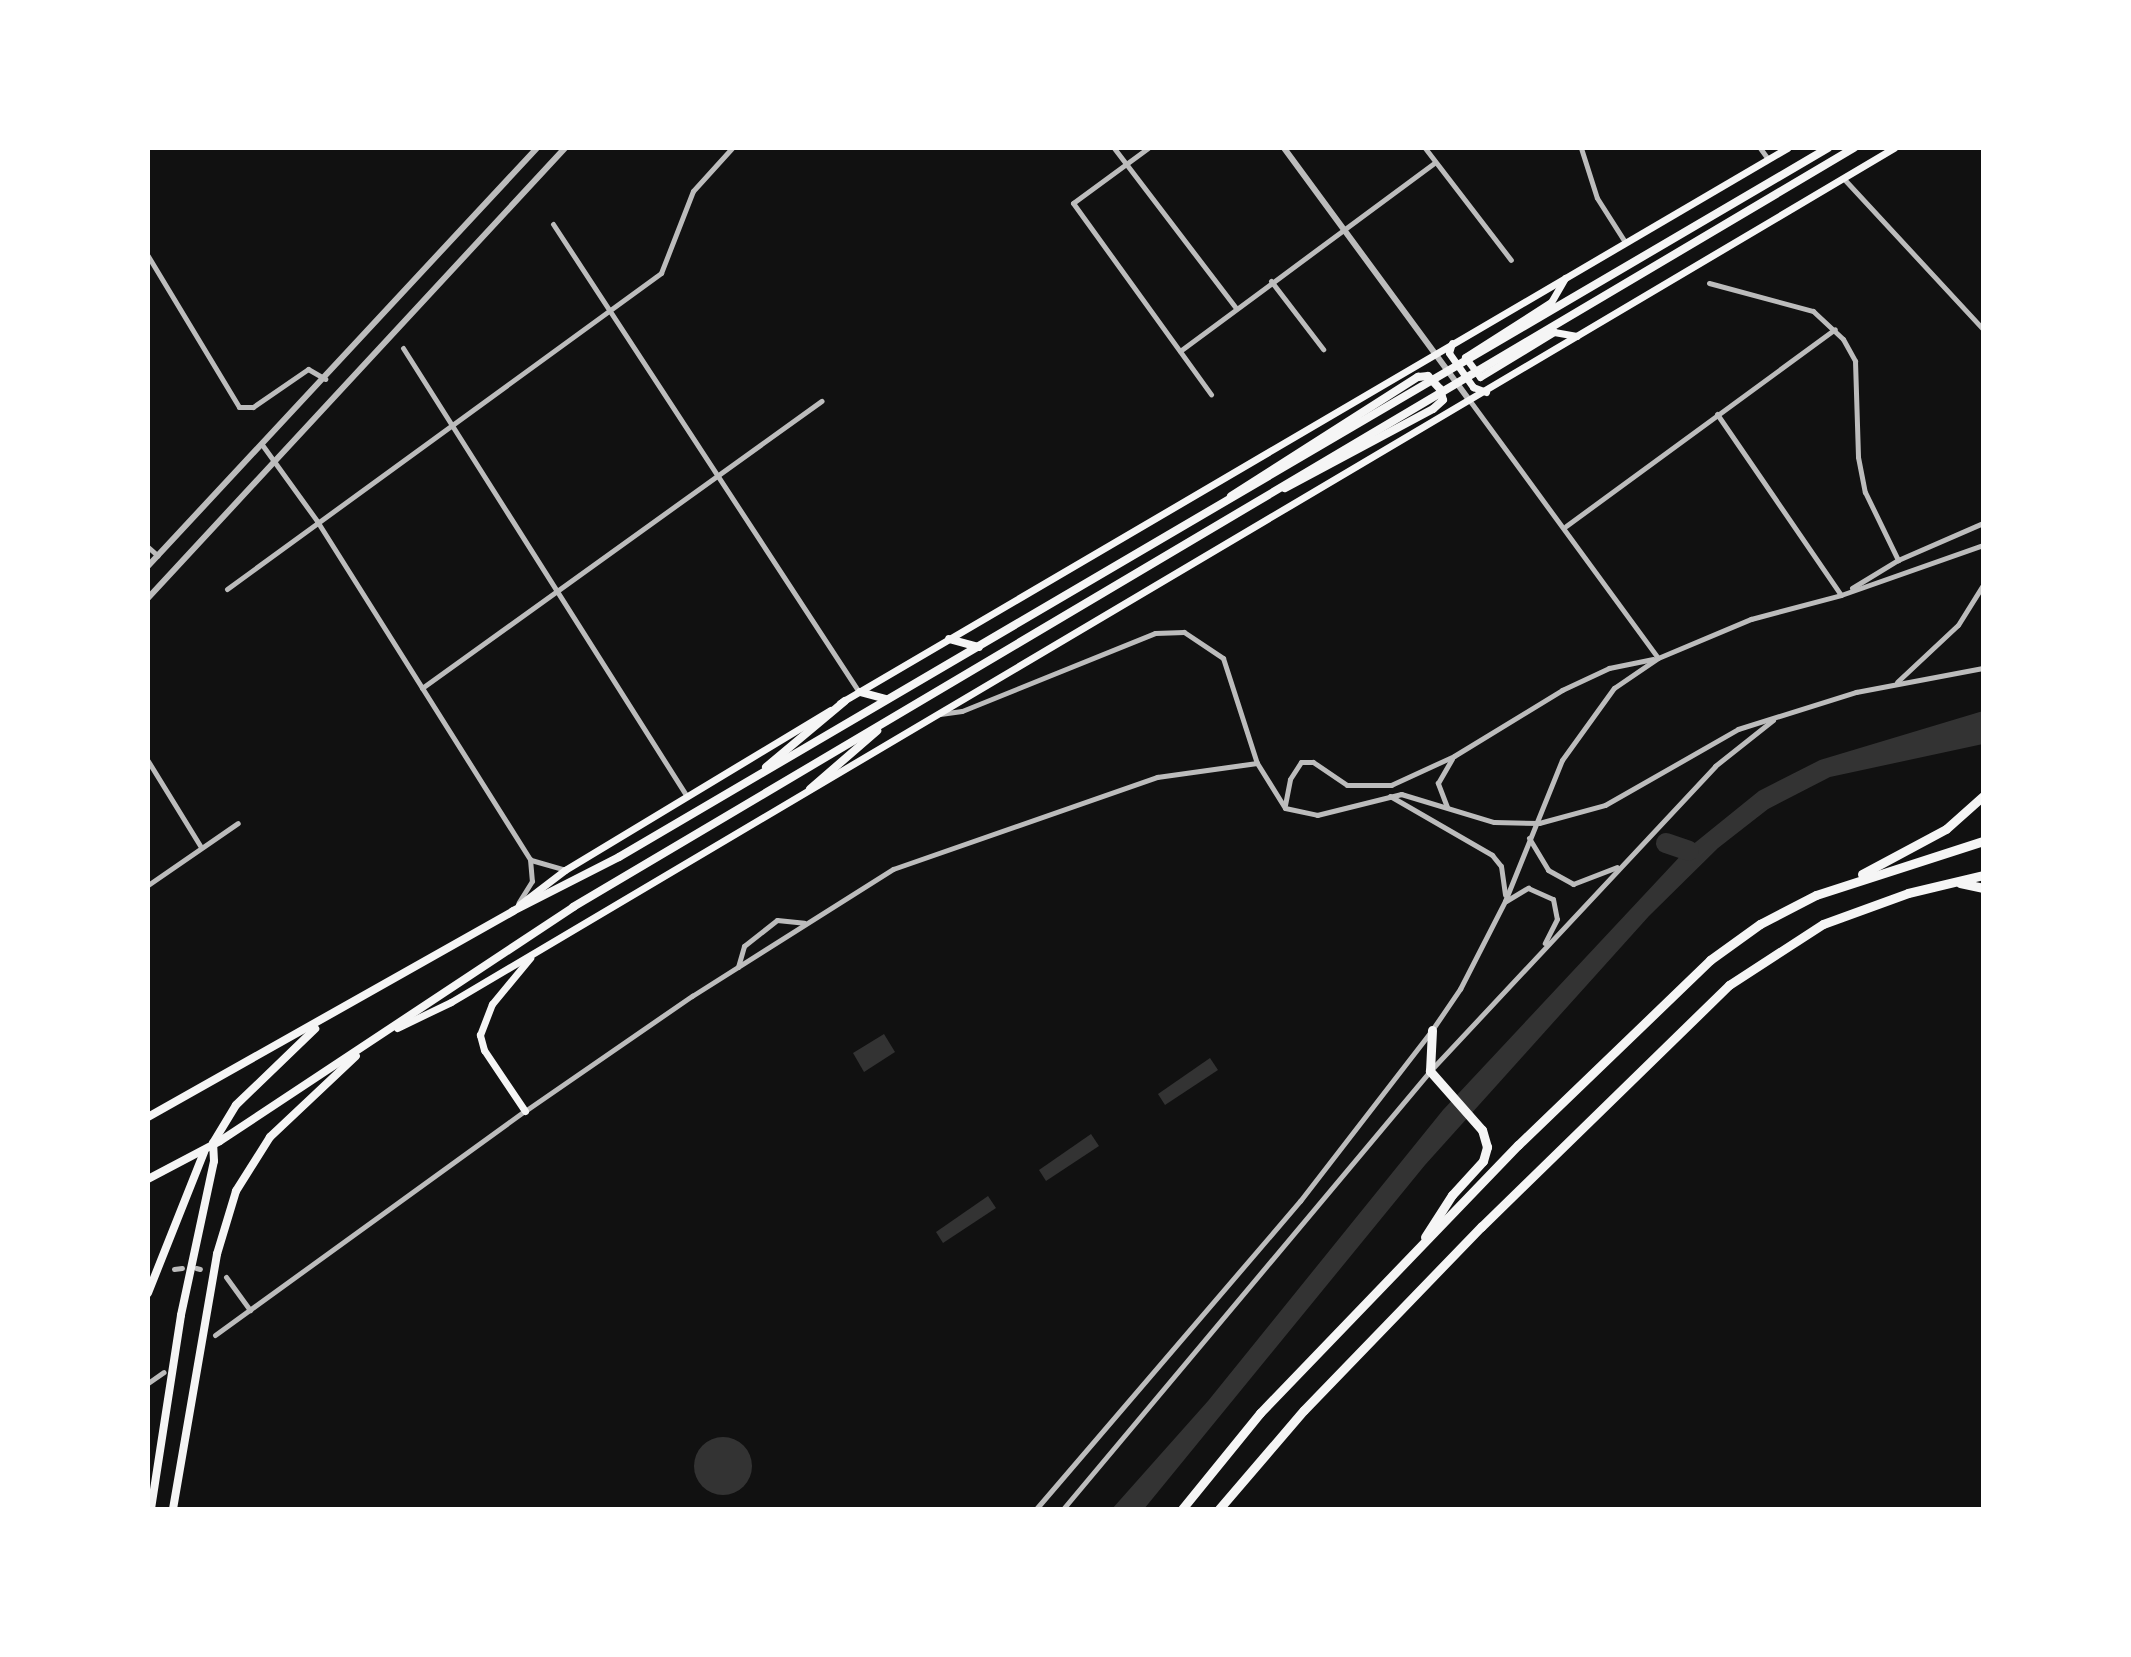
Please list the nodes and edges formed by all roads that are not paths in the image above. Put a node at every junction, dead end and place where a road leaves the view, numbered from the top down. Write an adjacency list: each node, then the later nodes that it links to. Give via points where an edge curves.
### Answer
1 (537, 148): 36 (street)
2 (565, 148): 44 (street)
3 (732, 148): 27 (street, via 688,199 667,265)
4 (1114, 148): 16 (street)
5 (1148, 148): 16 (street)
6 (1284, 148): 19 (street)
7 (1425, 148): 15 (street)
8 (1581, 148): 20 (street, via 1597,198)
9 (1760, 148): 14 (street)
10 (1787, 148): 14 (main road)
11 (1828, 148): 50 (main road)
12 (1854, 148): 46 (main road)
13 (1894, 148): 17 (main road)
14 (1768, 159): 20 (main road)
15 (1435, 162): 19 (street); 22 (street)
16 (1127, 164): 26 (street); 34 (street, via 1073,203)
17 (1844, 179): 29 (street); 30 (main road)
18 (553, 224): 27 (street)
19 (1345, 227): 24 (street); 35 (street)
20 (1625, 242): 23 (main road)
21 (148, 256): 36 (street, via 239,407 253,407 308,369)
22 (1511, 260)
23 (1566, 276): 30 (main road, via 1551,302 1465,357 1480,377 1554,332); 31 (main road)
24 (1271, 281): 26 (street); 33 (street)
25 (1709, 283): 28 (street, via 1813,311)
26 (1235, 307): 34 (street)
27 (611, 311): 42 (street); 45 (street)
28 (1835, 329): 41 (street); 54 (street, via 1855,361 1858,457 1865,492)
29 (1983, 329)
30 (1577, 336): 37 (main road)
31 (1452, 343): 35 (main road); 37 (main road, via 1449,353 1473,387)
32 (403, 348): 42 (street)
33 (1323, 349)
34 (1180, 351): 38 (street)
35 (1436, 352): 40 (street); 61 (main road)
36 (325, 379): 43 (street)
37 (1486, 392): 40 (main road)
38 (1211, 394)
39 (822, 401): 45 (street)
40 (1470, 401): 49 (street); 71 (main road)
41 (1717, 414): 49 (street); 59 (street)
42 (453, 424): 47 (street); 58 (street)
43 (263, 446): 44 (street); 53 (street)
44 (277, 461): 47 (street); 60 (street)
45 (718, 473): 58 (street); 67 (street)
46 (1266, 495): 50 (main road, via 1332,466 1433,409 1443,400 1440,389 1428,376 1418,377); 70 (main road)
47 (317, 521): 57 (street); 66 (street)
48 (1983, 523): 54 (street)
49 (1566, 526): 63 (street)
50 (1175, 534): 62 (main road)
51 (1983, 545): 59 (street)
52 (148, 547): 53 (street)
53 (158, 556): 55 (street)
54 (1898, 560): 59 (street)
55 (148, 566)
56 (1983, 585): 65 (street, via 1958,625)
57 (227, 589)
58 (559, 592): 66 (street); 78 (street)
59 (1841, 595): 63 (street, via 1751,619)
60 (148, 598)
61 (949, 639): 62 (main road); 67 (main road)
62 (979, 647): 68 (main road)
63 (1658, 658): 73 (street, via 1609,668 1562,690); 84 (street, via 1614,688 1593,711 1562,760)
64 (1983, 668): 65 (street)
65 (1897, 682): 72 (street)
66 (422, 688): 87 (street)
67 (860, 692): 68 (main road, via 870,698); 69 (main road)
68 (892, 698): 76 (main road)
69 (845, 701): 76 (main road); 78 (main road)
70 (900, 713): 77 (main road); 103 (main road, via 525,936)
71 (939, 714): 75 (street, via 962,711 1155,633 1184,632 1223,658); 77 (main road)
72 (1777, 717): 81 (street, via 1738,729 1636,789 1572,818 1494,822); 88 (street, via 1715,766)
73 (1454, 756): 81 (street, via 1438,783); 82 (street, via 1410,779 1372,787 1347,785 1313,762 1301,762 1290,779)
74 (148, 761): 86 (street)
75 (1257, 763): 82 (street); 97 (street, via 1157,777 908,862)
76 (743, 785): 96 (main road)
77 (810, 789): 98 (main road)
78 (686, 795): 89 (main road)
79 (1389, 795): 81 (street, via 1411,795); 82 (street, via 1317,815); 95 (street, via 1497,860)
80 (1983, 796): 93 (highway, via 1937,835)
81 (1447, 807)
82 (1285, 808)
83 (238, 823): 86 (street)
84 (1529, 837): 88 (street, via 1548,870 1573,884); 95 (street)
85 (1983, 841): 93 (highway)
86 (201, 847): 92 (street)
87 (530, 859): 89 (street); 96 (street, via 532,881)
88 (1621, 865): 99 (street)
89 (565, 870): 96 (main road)
90 (1983, 877): 91 (highway)
91 (1957, 882): 94 (highway); 122 (highway, via 1823,924 1729,985 1601,1105 1406,1305)
92 (148, 885)
93 (1836, 887): 110 (highway, via 1760,924 1710,960 1518,1145)
94 (1983, 888)
95 (1505, 901): 99 (street, via 1536,888 1553,899 1557,919); 102 (street, via 1460,989)
96 (513, 911): 101 (main road)
97 (805, 923): 100 (street); 100 (street, via 777,920 744,946)
98 (537, 951): 103 (main road); 106 (main road, via 492,1004 480,1035 484,1050)
99 (1537, 954): 105 (street)
100 (738, 967): 106 (street)
101 (322, 1021): 107 (main road); 108 (main road, via 236,1105)
102 (1432, 1030): 105 (highway); 119 (street, via 1291,1213)
103 (377, 1038): 104 (main road)
104 (360, 1050): 109 (main road); 118 (main road, via 270,1137 248,1166 225,1220)
105 (1430, 1071): 110 (highway, via 1487,1141 1483,1161 1452,1195); 120 (street)
106 (525, 1111): 113 (street)
107 (148, 1117)
108 (213, 1143): 112 (main road, via 200,1156); 117 (main road)
109 (148, 1181)
110 (1416, 1254): 121 (highway, via 1260,1413)
111 (226, 1277): 113 (street)
112 (148, 1293)
113 (250, 1310): 114 (street)
114 (215, 1335)
115 (164, 1372): 116 (street)
116 (148, 1383)
117 (151, 1509)
118 (173, 1509)
119 (1036, 1509)
120 (1063, 1509)
121 (1182, 1509)
122 (1219, 1509)

